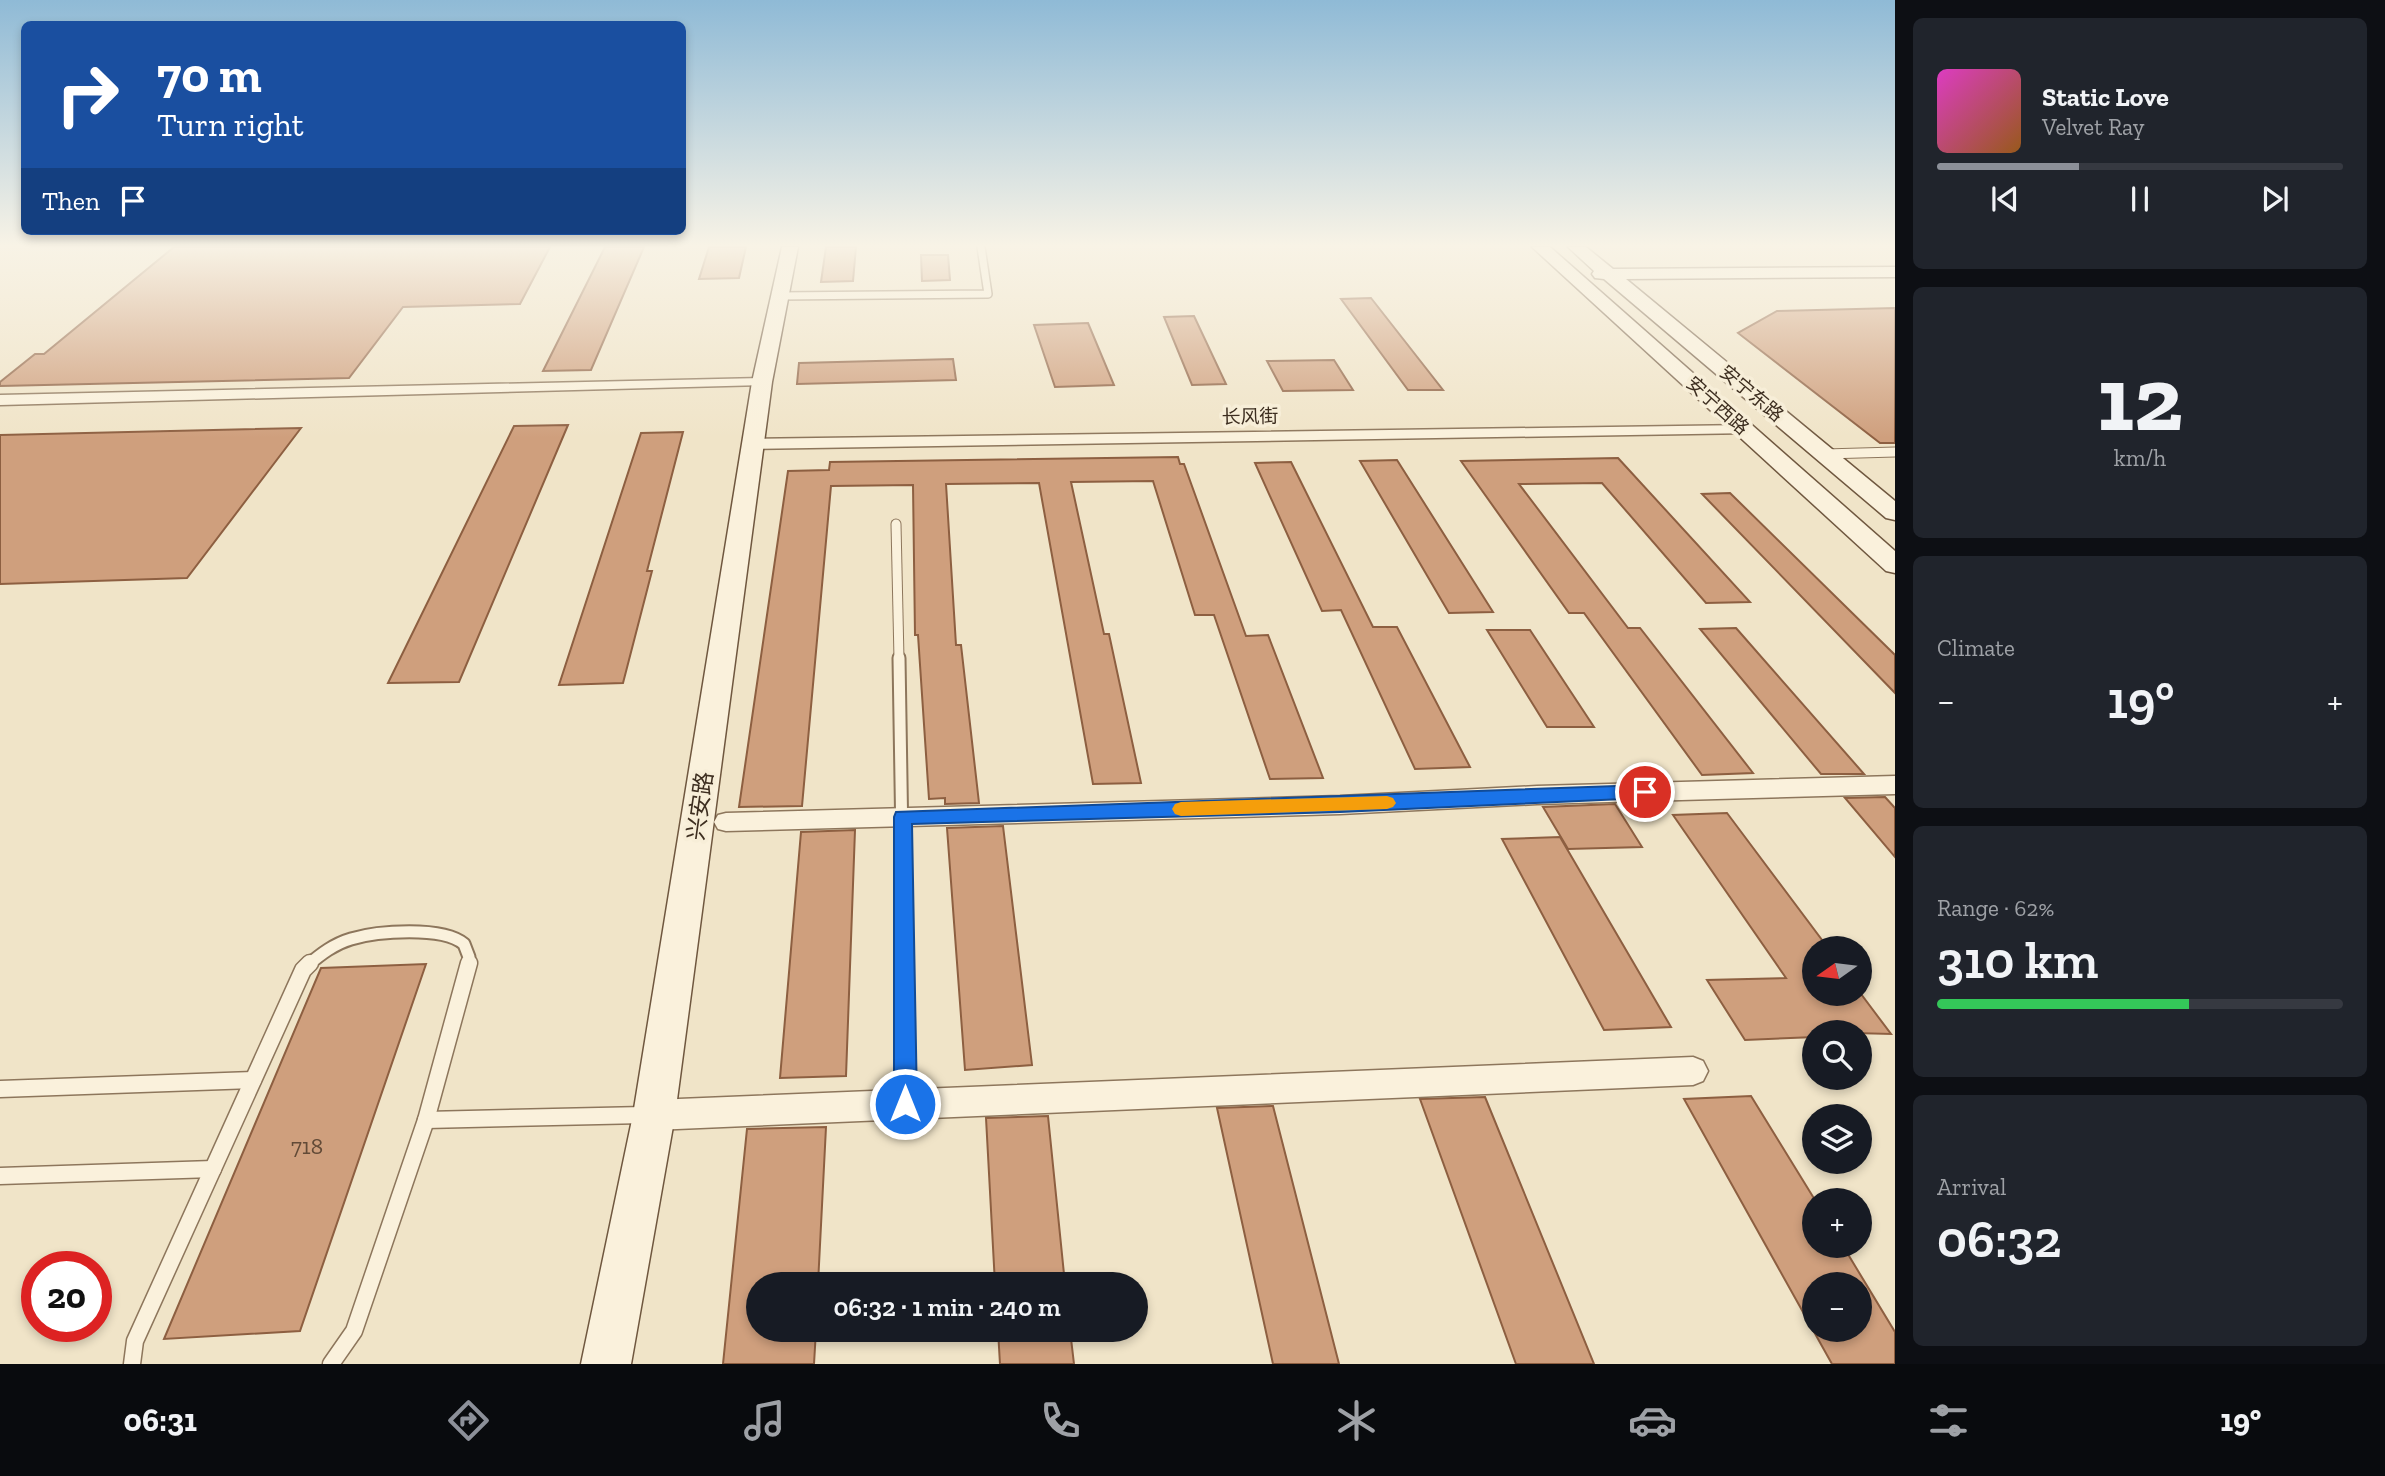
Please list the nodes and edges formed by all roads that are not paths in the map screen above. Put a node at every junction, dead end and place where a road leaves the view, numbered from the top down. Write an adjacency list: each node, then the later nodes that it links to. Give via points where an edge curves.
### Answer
1 (777, 311): 6 (street, 兴安路)
2 (1612, 311): 4 (street, 安宁西路)
3 (1652, 311): 5 (street, 安宁东路)
4 (1629, 326): 5 (street, via 1642,320); 8 (street, 安宁西路)
5 (1671, 327): 11 (street, 安宁东路)
6 (762, 382): 7 (street); 9 (street, 兴安路)
7 (0, 400)
8 (1746, 430): 9 (street, 长风街); 14 (street, 安宁西路)
9 (753, 444): 22 (street, 兴安路)
10 (1895, 452): 11 (lane)
11 (1825, 454): 12 (street, 安宁东路)
12 (1895, 513)
13 (896, 524): 16 (lane)
14 (1895, 565)
15 (1895, 785): 16 (street)
16 (903, 817): 17 (street); 21 (lane)
17 (726, 822)
18 (1693, 1071): 21 (street)
19 (253, 1080): 20 (lane); 23 (lane, via 303,970 316,956 350,937 452,934 462,940 470,959); 24 (lane)
20 (0, 1088)
21 (905, 1104): 22 (street)
22 (654, 1115): 23 (lane); 28 (street, 兴安路)
23 (426, 1120): 27 (lane, via 354,1331)
24 (213, 1168): 25 (lane); 26 (lane, via 135,1341)
25 (0, 1176)
26 (132, 1364)
27 (331, 1364)
28 (606, 1364)

